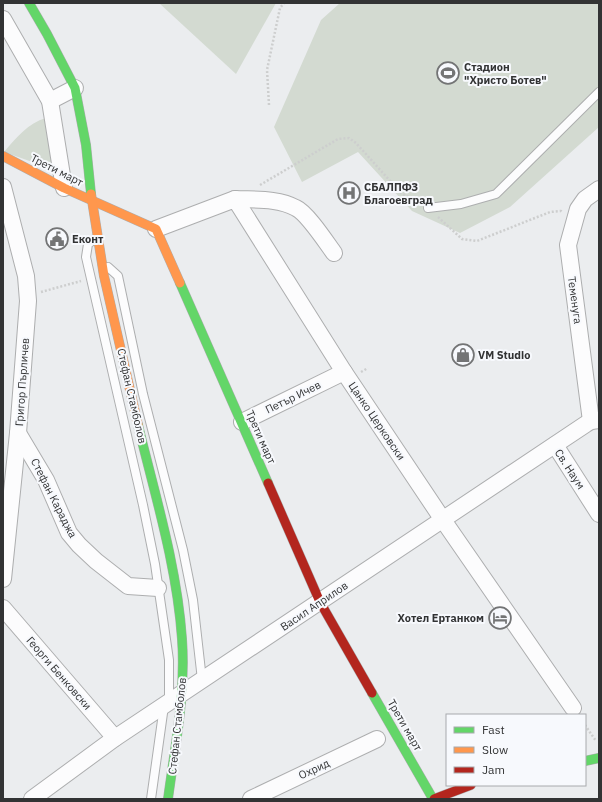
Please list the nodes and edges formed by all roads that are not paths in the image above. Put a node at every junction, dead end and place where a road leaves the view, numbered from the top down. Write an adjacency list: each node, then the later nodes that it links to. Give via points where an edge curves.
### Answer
1 (29, 3): 3 (street, Стефан Стамболов)
2 (3, 19): 5 (street)
3 (75, 88): 5 (street); 11 (street, Стефан Стамболов, via 86,145)
4 (599, 92): 12 (lane, via 496,194 462,204)
5 (50, 100): 8 (street)
6 (3, 156): 8 (street, Трети март)
7 (3, 187): 20 (street, Григор Пърличев, via 26,276 28,296)
8 (64, 188): 11 (street, Трети март)
9 (599, 189): 18 (street, Теменуга, via 585,199 578,209 568,245)
10 (235, 199): 13 (street); 15 (street, via 275,201 297,208 312,222); 17 (street, Цанко Церковски)
11 (92, 201): 13 (street, Трети март); 14 (street, Стефан Стамболов)
12 (428, 208)
13 (156, 229): 19 (street, Трети март)
14 (98, 237): 16 (street, Стефан Стамболов); 25 (lane, via 88,244 86,257 144,505)
15 (334, 253)
16 (101, 261): 28 (lane, via 118,276 143,394 184,550); 29 (street, Стефан Стамболов, via 173,570 182,639)
17 (344, 372): 19 (street, Петър Ичев); 23 (street, Цанко Церковски)
18 (595, 420): 21 (street, Васил Априлов)
19 (242, 422): 26 (street, Трети март)
20 (18, 433): 24 (street, Григор Пърличев); 25 (street, Стефан Караджа, via 46,480 69,533 79,545 128,586)
21 (555, 445): 22 (street, Св. Наум); 23 (street, Васил Априлов)
22 (599, 514)
23 (443, 520): 26 (street, Васил Априлов); 30 (street, Цанко Церковски)
24 (3, 579)
25 (158, 588): 29 (lane)
26 (320, 602): 28 (street, Васил Априлов); 40 (street, Трети март)
27 (3, 608): 31 (street, Георги Бенковски)
28 (202, 680): 29 (street, Васил Априлов)
29 (172, 700): 31 (street, Васил Априлов); 36 (street, Стефан Стамболов); 38 (lane)
30 (573, 708)
31 (115, 738): 37 (street, Васил Априлов)
32 (377, 739): 39 (street, Охрид)
33 (599, 758): 34 (street)
34 (586, 761)
35 (464, 786): 40 (street)
36 (170, 798)
37 (32, 799)
38 (151, 799)
39 (251, 799)
40 (434, 799)

